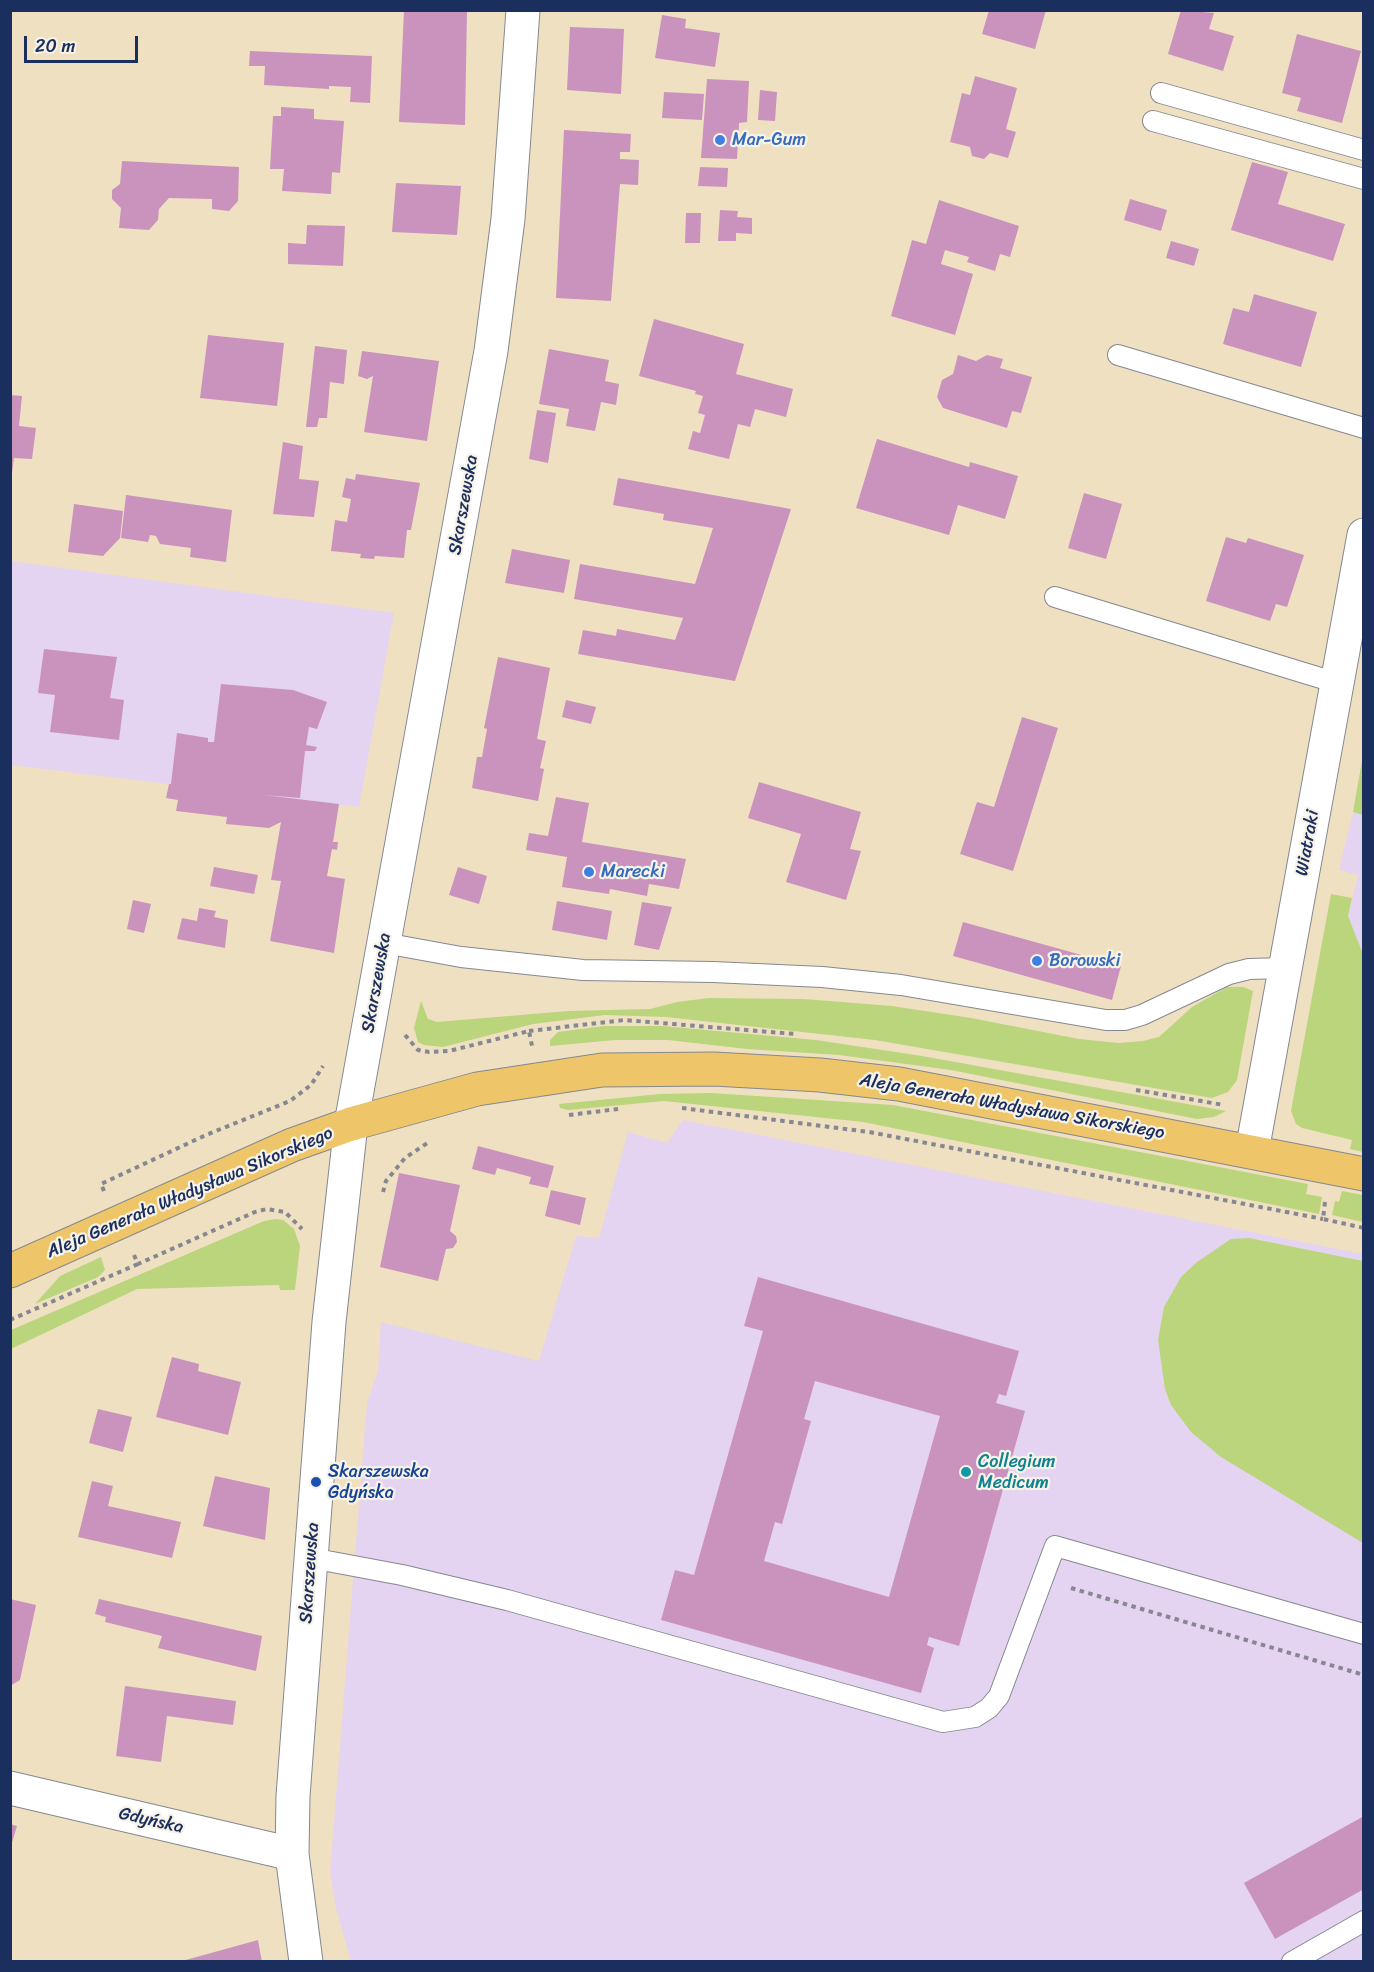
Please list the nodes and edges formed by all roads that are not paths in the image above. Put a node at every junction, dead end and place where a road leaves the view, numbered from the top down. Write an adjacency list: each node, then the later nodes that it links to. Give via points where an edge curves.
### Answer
1 (523, 10): 11 (street, Skarszewska, via 508,219 491,351)
2 (1161, 93): 4 (lane)
3 (1153, 121): 5 (lane)
4 (1364, 150)
5 (1364, 178)
6 (1118, 355): 7 (lane)
7 (1364, 428)
8 (1362, 547): 10 (street, Wiatraki)
9 (1055, 597): 10 (lane)
10 (1337, 683): 12 (street, Wiatraki)
11 (384, 943): 12 (lane, via 461,957 583,970 713,972 890,984 1106,1020 1142,1015 1228,974); 13 (street, Skarszewska)
12 (1286, 968): 14 (street, Wiatraki)
13 (351, 1124): 14 (main road, Aleja Generała Władysława Sikorskiego, via 477,1089 538,1077 655,1068 820,1075 899,1084); 16 (main road, Aleja Generała Władysława Sikorskiego, via 273,1153); 17 (street, Skarszewska, via 330,1310)
14 (1252, 1151): 15 (main road, Aleja Generała Władysława Sikorskiego)
15 (1364, 1174)
16 (10, 1271)
17 (311, 1558): 18 (lane, via 507,1600 943,1722 975,1717 999,1696 1055,1546); 20 (street, Skarszewska)
18 (1364, 1634)
19 (10, 1788): 20 (street, Gdyńska)
20 (292, 1854): 22 (street, Skarszewska)
21 (1364, 1921): 23 (lane)
22 (306, 1962)
23 (1292, 1962)

